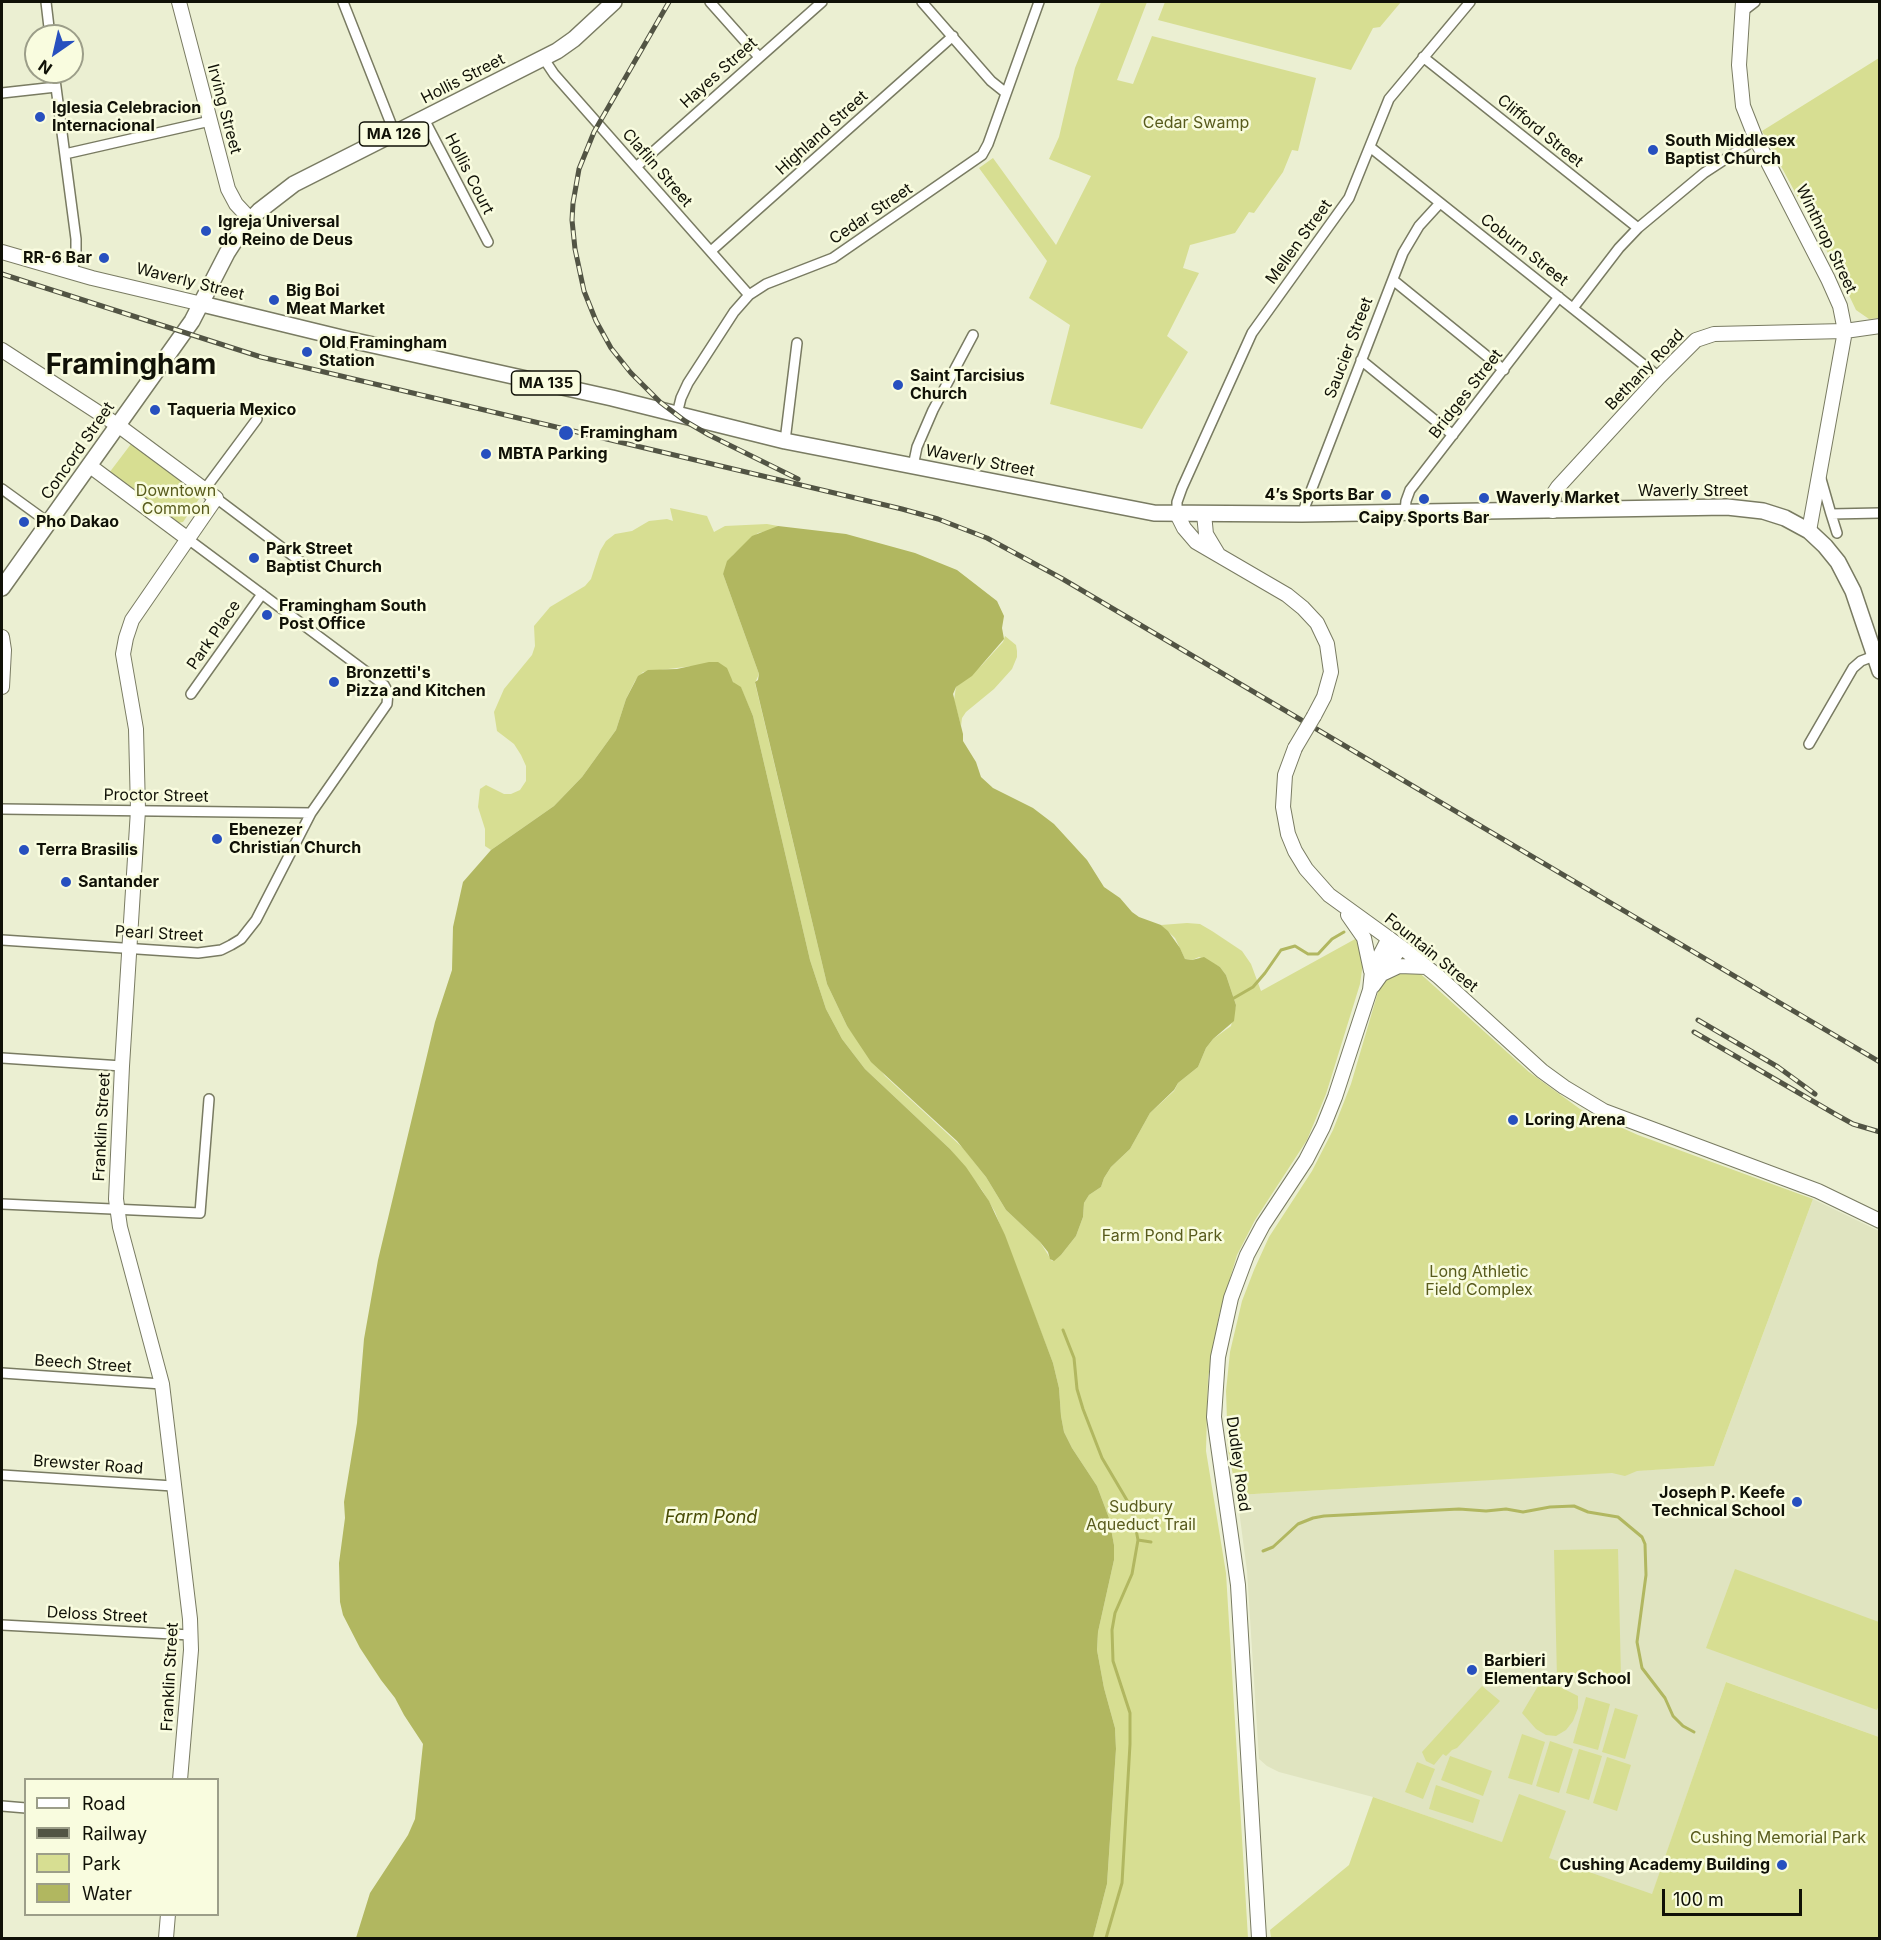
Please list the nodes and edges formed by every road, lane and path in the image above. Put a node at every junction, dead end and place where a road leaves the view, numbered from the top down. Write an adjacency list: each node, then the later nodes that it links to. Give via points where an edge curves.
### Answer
1 (45, 2): 12 (street)
2 (179, 2): 22 (street, Irving Street)
3 (343, 2): 23 (street)
4 (614, 2): 16 (main road, Hollis Street / MA 126, via 570,42)
5 (710, 2): 14 (street)
6 (822, 2): 14 (street, Hayes Street)
7 (922, 2): 13 (street)
8 (1039, 2): 20 (street, Cedar Street)
9 (1470, 2): 15 (street, Mellen Street)
10 (1755, 2): 11 (street)
11 (1742, 7): 24 (street, Winthrop Street, via 1740,91)
12 (48, 24)
13 (952, 36): 20 (street); 32 (street, Highland Street)
14 (759, 57): 27 (street, Hayes Street)
15 (1423, 57): 25 (street, Mellen Street, via 1389,99); 30 (street, Clifford Street)
16 (544, 59): 21 (main road, Hollis Street / MA 126); 27 (street, Claflin Street)
17 (56, 84): 18 (street)
18 (56, 87): 19 (street); 26 (street)
19 (2, 93)
20 (1006, 93): 36 (street, Cedar Street, via 987,148 976,161 833,258 766,284)
21 (424, 119): 23 (main road, Hollis Street / MA 126); 31 (street, Hollis Court)
22 (210, 121): 26 (street); 29 (street, Irving Street, via 230,194)
23 (395, 134): 29 (main road, Hollis Street / MA 126, via 288,188)
24 (1756, 139): 30 (street, via 1704,173); 41 (street, Winthrop Street, via 1828,279 1840,306)
25 (1370, 147): 28 (street, Coburn Street); 62 (street, Mellen Street, via 1349,198 1246,344 1182,488)
26 (65, 154): 34 (street, via 76,243)
27 (636, 167): 32 (street, Claflin Street)
28 (1440, 202): 35 (street, Saucier Street, via 1410,239); 37 (street, Coburn Street)
29 (250, 219): 38 (main road, Hollis Street / MA 126, via 222,261)
30 (1638, 228): 39 (street)
31 (488, 242)
32 (711, 251): 36 (street, Claflin Street)
33 (2, 252): 34 (street, Waverly Street / MA 135)
34 (72, 272): 38 (street, Waverly Street / MA 135)
35 (1393, 280): 45 (street, Saucier Street); 46 (street)
36 (749, 295): 48 (street, Cedar Street, via 688,383)
37 (1559, 297): 39 (street, Coburn Street); 46 (street, Bridges Street)
38 (202, 304): 48 (main road, Waverly Street / MA 135); 50 (main road, Concord Street / MA 126)
39 (1573, 308): 47 (street, Coburn Street)
40 (1880, 326): 41 (street, Bethany Road)
41 (1845, 332): 47 (street, Bethany Road, via 1705,336 1688,346); 55 (street, Winthrop Street)
42 (973, 335): 54 (street, via 933,410)
43 (797, 343): 52 (street)
44 (2, 350): 50 (street)
45 (1360, 360): 51 (street); 64 (street, Saucier Street)
46 (1504, 370): 51 (street, Bridges Street)
47 (1659, 376): 59 (street, Bethany Road, via 1558,487)
48 (677, 414): 52 (main road, Waverly Street / MA 135)
49 (257, 419): 57 (street)
50 (118, 426): 53 (main road, Concord Street / MA 126); 57 (street)
51 (1453, 435): 60 (street, Bridges Street, via 1410,490)
52 (785, 441): 54 (main road, Waverly Street / MA 135)
53 (90, 466): 66 (main road, Concord Street / MA 126); 69 (street)
54 (913, 466): 62 (main road, Waverly Street / MA 135, via 1145,512)
55 (1820, 476): 65 (street); 67 (street, Winthrop Street)
56 (2, 489): 66 (street)
57 (205, 489): 58 (street)
58 (216, 498): 69 (street, Franklin Street); 71 (street)
59 (1553, 511): 60 (main road, Waverly Street / MA 135); 67 (main road, Waverly Street / MA 135, via 1751,508 1785,518)
60 (1405, 512): 64 (main road, Waverly Street / MA 135)
61 (1880, 513): 65 (street)
62 (1177, 514): 63 (main road, Waverly Street / MA 135); 70 (street, Fountain Street, via 1189,536)
63 (1204, 514): 64 (main road, Waverly Street / MA 135); 70 (street, Fountain Street, via 1207,538)
64 (1302, 514)
65 (1831, 514): 68 (street)
66 (49, 523): 72 (main road, Concord Street / MA 126)
67 (1809, 531): 75 (main road, Waverly Street / MA 135, via 1843,569)
68 (1837, 533)
69 (188, 539): 73 (street); 81 (street, Franklin Street, via 138,610 123,654 137,741)
70 (1221, 558): 83 (street, Fountain Street, bridge, via 1295,601 1317,623 1330,654 1331,672 1324,697 1288,764 1283,807 1295,851 1306,870)
71 (305, 565)
72 (2, 588)
73 (262, 594): 78 (street, Park Place); 82 (street, Pearl Street, via 384,685 388,695 386,706)
74 (2, 637): 77 (street)
75 (1875, 656): 76 (main road, Waverly Street / MA 135); 79 (street, via 1853,668)
76 (1880, 671)
77 (2, 687)
78 (191, 694)
79 (1809, 744)
80 (2, 809): 81 (street, Proctor Street)
81 (138, 810): 82 (street, Proctor Street); 87 (street, Franklin Street)
82 (311, 813): 87 (street, Pearl Street, via 256,920 231,945 198,953)
83 (1333, 897): 84 (street, Fountain Street); 89 (street, via 1364,938)
84 (1389, 938): 86 (street, Fountain Street); 89 (street, Dudley Road)
85 (2, 940): 87 (street, Pearl Street)
86 (1401, 947): 88 (street, Fountain Street); 89 (street, Dudley Road)
87 (130, 948): 91 (street, Franklin Street)
88 (1427, 967): 89 (street, via 1399,966); 95 (street, Fountain Street, via 1542,1071 1591,1103 1651,1130 1818,1191)
89 (1375, 975): 107 (street, Dudley Road, via 1323,1127 1263,1225 1239,1275 1226,1317 1215,1378 1216,1439 1238,1586)
90 (2, 1058): 91 (street)
91 (122, 1066): 94 (street, Franklin Street)
92 (209, 1099): 94 (street, via 200,1213)
93 (2, 1204): 94 (street)
94 (117, 1210): 97 (street, Franklin Street)
95 (1880, 1221)
96 (2, 1373): 97 (street, Beech Street)
97 (162, 1384): 99 (street, Franklin Street)
98 (2, 1475): 99 (street, Brewster Road)
99 (173, 1486): 101 (street, Franklin Street)
100 (2, 1625): 101 (street, Deloss Street)
101 (191, 1635): 102 (street, Franklin Street)
102 (180, 1778)
103 (2, 1806): 104 (street)
104 (24, 1808)
105 (168, 1916): 106 (street)
106 (166, 1938)
107 (1259, 1938)

